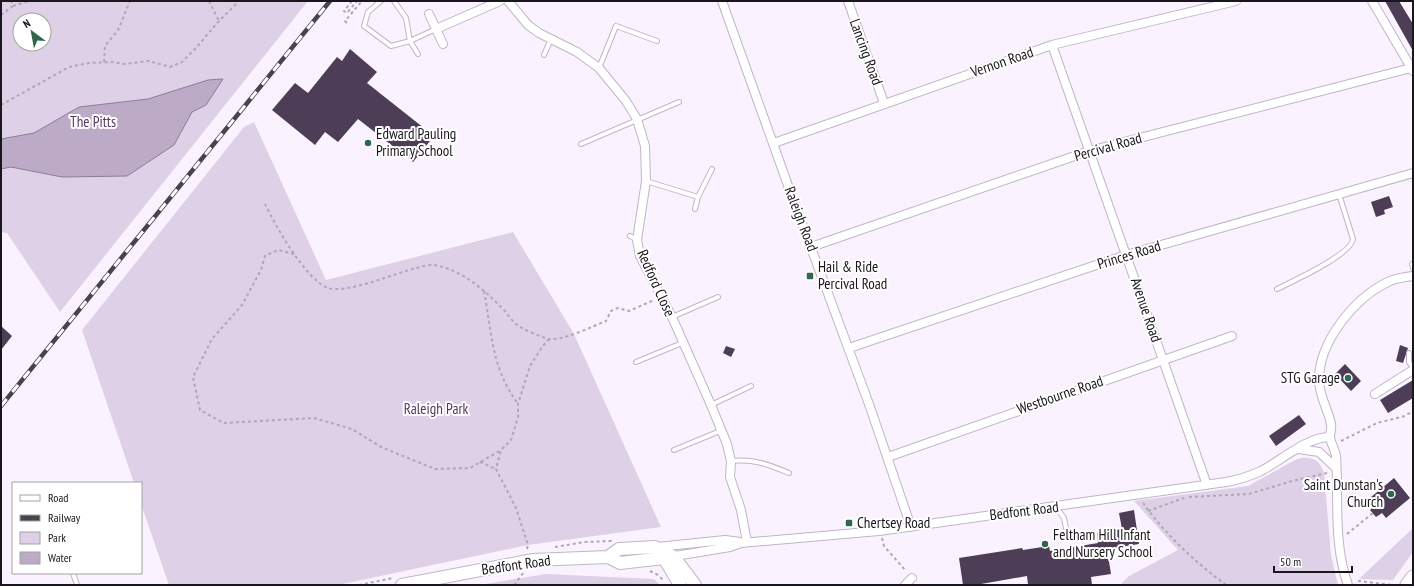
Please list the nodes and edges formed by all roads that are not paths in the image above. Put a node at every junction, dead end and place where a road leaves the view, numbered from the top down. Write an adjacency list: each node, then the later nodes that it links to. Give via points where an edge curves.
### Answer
1 (380, 1): 12 (lane, via 368,12 364,26 390,46)
2 (394, 1): 12 (lane, via 406,18)
3 (500, 1): 10 (street)
4 (508, 1): 11 (street, Redford Close, via 528,25)
5 (722, 1): 23 (street, Raleigh Road)
6 (848, 1): 21 (street, Lancing Road)
7 (1236, 1): 15 (street, Vernon Road)
8 (1372, 1): 19 (street)
9 (429, 14): 10 (street)
10 (436, 29): 12 (lane); 14 (street)
11 (551, 39): 17 (lane); 18 (street, Redford Close, via 577,52)
12 (410, 41): 16 (lane)
13 (657, 41): 18 (lane, via 616,26)
14 (443, 44)
15 (1052, 45): 21 (street, Vernon Road); 25 (street, Avenue Road)
16 (418, 54)
17 (544, 55)
18 (599, 68): 22 (street, Redford Close, via 626,101)
19 (1412, 70): 25 (street, Percival Road)
20 (679, 102): 22 (lane)
21 (884, 103): 23 (street, Vernon Road)
22 (637, 120): 24 (lane); 28 (street, Redford Close, via 645,146)
23 (774, 143): 32 (street, Raleigh Road)
24 (581, 144)
25 (1090, 151): 32 (street, Percival Road); 33 (street, Avenue Road)
26 (712, 169): 30 (lane)
27 (1413, 173): 29 (street, Princes Road)
28 (646, 181): 30 (lane); 37 (street, Redford Close, via 634,238 640,256)
29 (1339, 194): 33 (street, Princes Road); 35 (lane, via 1353,244 1344,253)
30 (698, 197): 31 (lane)
31 (695, 209)
32 (811, 246): 40 (street, Raleigh Road)
33 (1126, 256): 40 (street, Princes Road); 42 (street, Avenue Road)
34 (1413, 276): 49 (street, via 1389,282 1374,290 1342,322 1326,349 1320,365 1319,381 1320,394 1331,424)
35 (1277, 289)
36 (718, 297): 37 (lane)
37 (672, 318): 39 (street, Redford Close)
38 (1232, 336): 42 (street, Westbourne Road)
39 (682, 343): 43 (lane); 47 (street, Redford Close)
40 (849, 348): 52 (street, Raleigh Road)
41 (1409, 352): 44 (lane, via 1409,362)
42 (1163, 359): 52 (street, Westbourne Road); 56 (street, Avenue Road)
43 (636, 362)
44 (1413, 369): 46 (street)
45 (751, 386): 47 (lane)
46 (1375, 394)
47 (711, 405): 48 (street, Redford Close)
48 (720, 431): 51 (lane); 53 (street, Redford Close, via 727,444)
49 (1331, 440): 50 (street, Bedfont Road, via 1321,437); 54 (street)
50 (1298, 449): 54 (street, via 1319,452); 56 (street, Bedfont Road, via 1248,476)
51 (674, 450)
52 (888, 457): 58 (street, Raleigh Road)
53 (731, 461): 55 (lane, via 761,461); 60 (street, Redford Close, via 730,477 741,510)
54 (1335, 469): 71 (street, via 1338,537)
55 (789, 473)
56 (1207, 485): 57 (street, Bedfont Road)
57 (1056, 507): 58 (street, Bedfont Road); 59 (lane, via 1064,518)
58 (911, 527): 60 (street, Bedfont Road, via 879,532)
59 (1066, 528)
60 (744, 542): 61 (street, Bedfont Road, via 730,547)
61 (670, 553): 62 (street, Bedfont Road, via 620,563); 62 (street, Bedfont Road, via 656,547 619,549); 68 (street); 69 (street)
62 (608, 557): 67 (street, Bedfont Road, via 533,560)
63 (73, 574): 66 (lane)
64 (1413, 577): 72 (main road)
65 (912, 578): 70 (street)
66 (77, 585)
67 (402, 585)
68 (680, 585)
69 (695, 585)
70 (905, 585)
71 (1348, 585)
72 (1407, 585)

